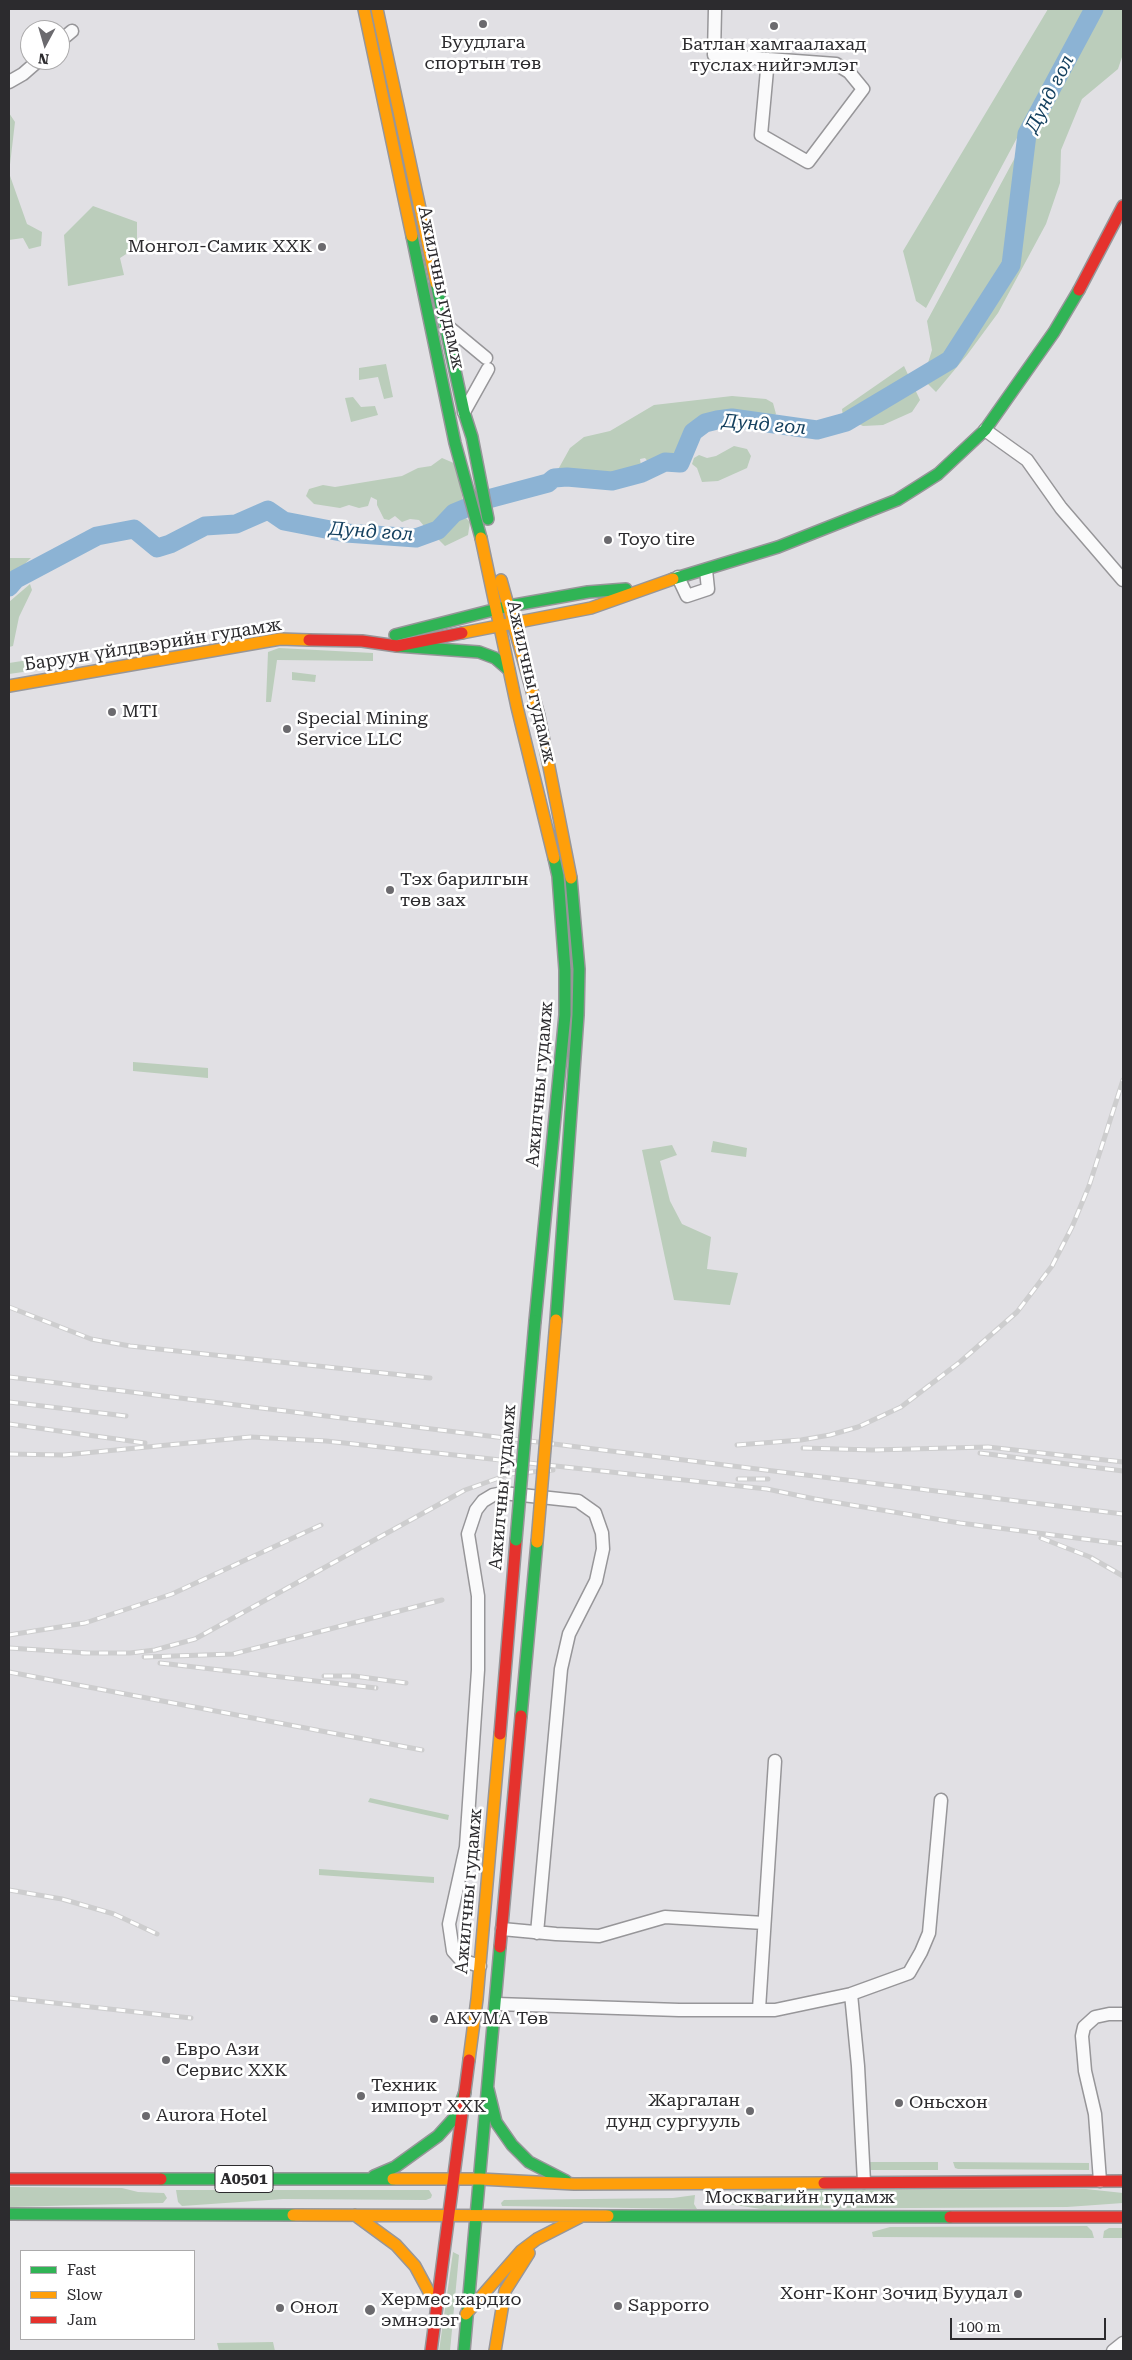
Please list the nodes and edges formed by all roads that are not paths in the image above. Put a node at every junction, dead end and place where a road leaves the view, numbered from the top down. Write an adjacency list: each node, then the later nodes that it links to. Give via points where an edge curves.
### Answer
1 (364, 9): 11 (main road, Ажилчны гудамж, via 455,443)
2 (378, 9): 8 (main road, Ажилчны гудамж)
3 (715, 9): 4 (street, via 714,55)
4 (768, 59): 4 (street, via 761,136 808,162 864,89 850,72 836,64)
5 (28, 70): 6 (street)
6 (9, 82)
7 (1123, 206): 10 (main road, via 1054,332)
8 (445, 324): 9 (main road, Ажилчны гудамж); 9 (street, via 487,363)
9 (464, 412): 11 (main road, Ажилчны гудамж, via 472,438)
10 (985, 430): 12 (main road, via 938,474 897,500 778,547); 14 (street, via 1027,460 1061,508)
11 (489, 547): 16 (main road, Ажилчны гудамж); 17 (main road, Ажилчны гудамж)
12 (706, 570): 13 (main road); 13 (street, via 708,589 687,596)
13 (678, 577): 15 (main road)
14 (1123, 580)
15 (651, 587): 16 (main road, Баруун үйлдвэрийн гудамж, via 588,592); 18 (main road, Баруун үйлдвэрийн гудамж, via 591,608)
16 (509, 606): 17 (main road, Баруун үйлдвэрийн гудамж); 18 (main road, Ажилчны гудамж)
17 (496, 608): 19 (main road, Ажилчны гудамж); 20 (main road, Баруун үйлдвэрийн гудамж)
18 (513, 623): 19 (main road, Баруун үйлдвэрийн гудамж); 24 (main road, Ажилчны гудамж, via 540,716 570,863)
19 (499, 626): 21 (main road, Баруун үйлдвэрийн гудамж); 22 (main road, Ажилчны гудамж)
20 (362, 641): 21 (main road, Баруун үйлдвэрийн гудамж); 23 (main road, Баруун үйлдвэрийн гудамж, via 280,639)
21 (397, 646): 22 (main road, via 479,652 495,658)
22 (509, 670): 25 (main road, Ажилчны гудамж, via 558,876)
23 (9, 686)
24 (579, 969): 25 (main road); 29 (main road, Ажилчны гудамж, bridge, via 578,1025 556,1320)
25 (565, 970): 31 (main road, Ажилчны гудамж, bridge, via 565,1014 535,1321)
26 (775, 1761): 28 (street)
27 (941, 1800): 32 (street, via 929,1933 921,1952 909,1973)
28 (764, 1923): 30 (street, via 665,1917 599,1936); 34 (street)
29 (502, 1929): 30 (street); 33 (main road, Ажилчны гудамж)
30 (537, 1932): 31 (street, via 561,1669 569,1634 596,1581 603,1549 602,1532 595,1513 578,1501 503,1493 483,1501 476,1510 468,1534 478,1596 478,1670 466,1847 448,1924 452,1951 461,1960)
31 (480, 1966): 37 (main road, Ажилчны гудамж)
32 (852, 1994): 34 (street, via 775,2010); 43 (street)
33 (496, 2004): 34 (street, via 679,2010); 36 (main road, Ажилчны гудамж)
34 (759, 2009)
35 (1123, 2014): 44 (street, via 1095,2018 1084,2027 1082,2036 1085,2072 1095,2114)
36 (488, 2089): 40 (main road, Ажилчны гудамж); 46 (main road, via 496,2122 512,2145 529,2162)
37 (465, 2092): 38 (main road, via 456,2116 438,2136 395,2167); 39 (main road, Ажилчны гудамж)
38 (369, 2178): 39 (main road, A0501); 42 (main road, A0501)
39 (453, 2179): 40 (main road, A0501); 51 (main road, Ажилчны гудамж)
40 (480, 2179): 46 (main road, Москвагийн гудамж); 54 (main road, Ажилчны гудамж)
41 (9, 2180): 42 (main road, A0501)
42 (158, 2180): 49 (main road, via 166,2185 172,2197 170,2207)
43 (864, 2182): 44 (main road, Москвагийн гудамж); 47 (main road, Москвагийн гудамж)
44 (1100, 2182): 45 (main road, Москвагийн гудамж)
45 (1123, 2182)
46 (574, 2184): 47 (main road, Москвагийн гудамж)
47 (709, 2185): 53 (main road, via 702,2202)
48 (9, 2214): 49 (main road, A0501)
49 (160, 2214): 50 (main road, A0501)
50 (355, 2214): 51 (main road, A0501); 57 (main road, via 390,2240 415,2266)
51 (449, 2215): 54 (main road, A0501); 57 (main road, Ажилчны гудамж)
52 (582, 2215): 53 (main road, Москвагийн гудамж); 54 (main road, Москвагийн гудамж); 56 (main road)
53 (720, 2215): 55 (main road, Москвагийн гудамж)
54 (477, 2217): 58 (main road, Ажилчны гудамж)
55 (1123, 2217)
56 (537, 2239): 58 (main road, via 504,2268); 62 (main road, via 505,2291)
57 (436, 2305): 60 (main road, Ажилчны гудамж)
58 (466, 2314): 61 (main road, Ажилчны гудамж)
59 (1123, 2343): 63 (street)
60 (431, 2351)
61 (464, 2351)
62 (495, 2351)
63 (1113, 2351)

